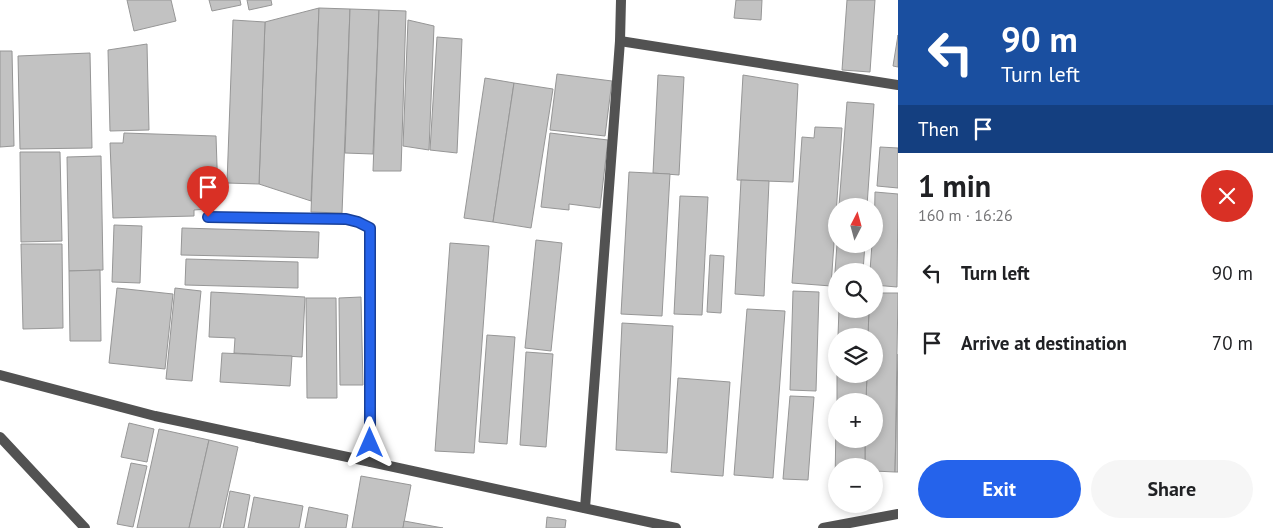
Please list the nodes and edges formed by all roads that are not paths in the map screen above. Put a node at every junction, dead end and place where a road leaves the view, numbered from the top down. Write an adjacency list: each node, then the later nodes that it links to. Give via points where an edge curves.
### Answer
1 (621, 0): 2 (street)
2 (620, 41): 3 (street); 8 (street)
3 (898, 85)
4 (208, 217): 7 (street, via 346,219 370,228)
5 (0, 375): 7 (street, via 155,416)
6 (0, 437): 10 (street)
7 (370, 462): 8 (street)
8 (585, 508): 11 (street)
9 (898, 514): 12 (street)
10 (85, 528)
11 (676, 528)
12 (823, 528)

